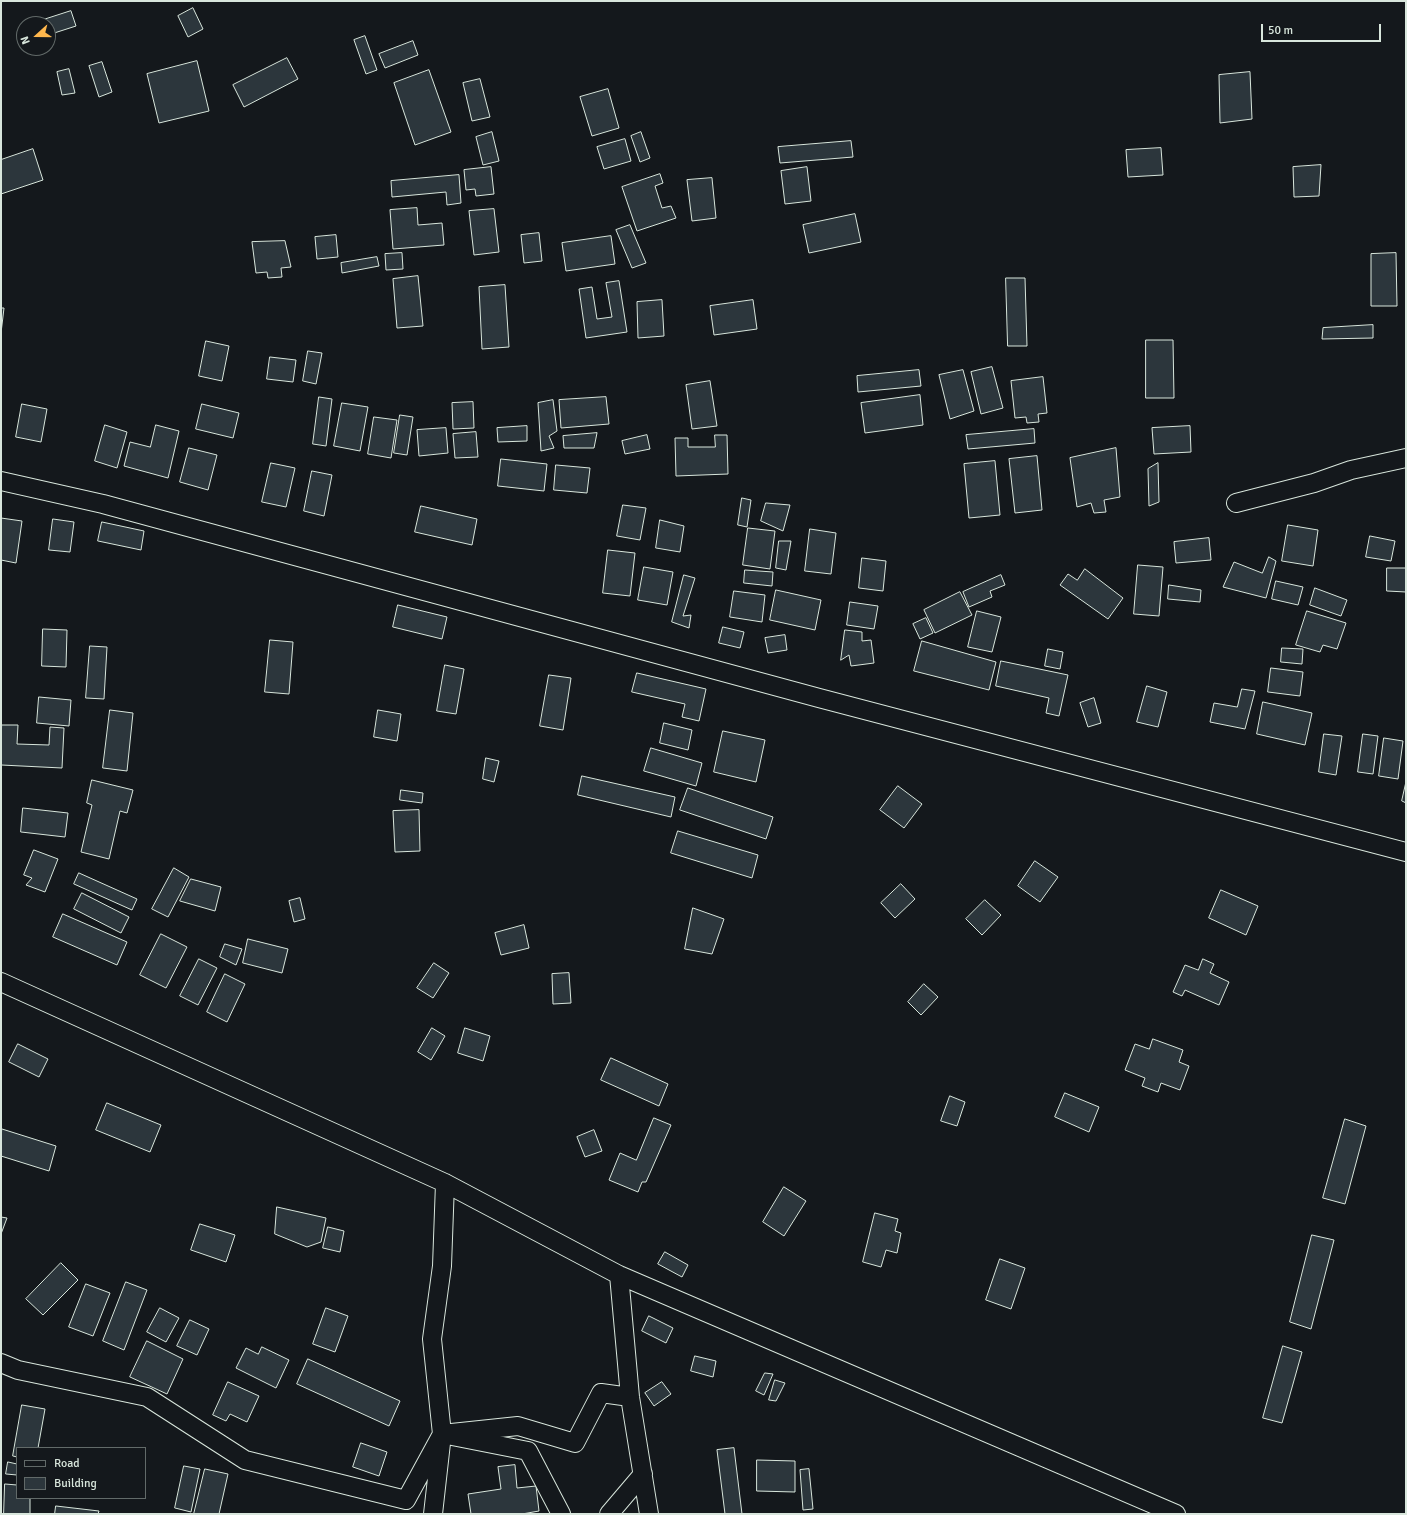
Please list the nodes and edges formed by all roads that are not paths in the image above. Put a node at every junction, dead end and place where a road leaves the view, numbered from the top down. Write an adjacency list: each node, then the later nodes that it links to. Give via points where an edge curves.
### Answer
1 (1406, 458): 3 (street, via 1351,470 1314,483)
2 (1, 482): 4 (street, via 103,504 818,698)
3 (1236, 503)
4 (1406, 852)
5 (1, 982): 6 (street)
6 (445, 1183): 7 (street); 10 (street, via 442,1266 432,1339)
7 (619, 1275): 9 (street); 17 (street)
8 (1, 1363): 12 (street, via 18,1370 148,1397 246,1460)
9 (630, 1397): 10 (street, via 601,1393 575,1443 518,1426); 11 (street)
10 (442, 1434): 12 (street); 13 (street); 14 (street, via 528,1451)
11 (643, 1474): 15 (street); 16 (street)
12 (409, 1507)
13 (433, 1514)
14 (561, 1514)
15 (609, 1514)
16 (649, 1514)
17 (1176, 1514)

